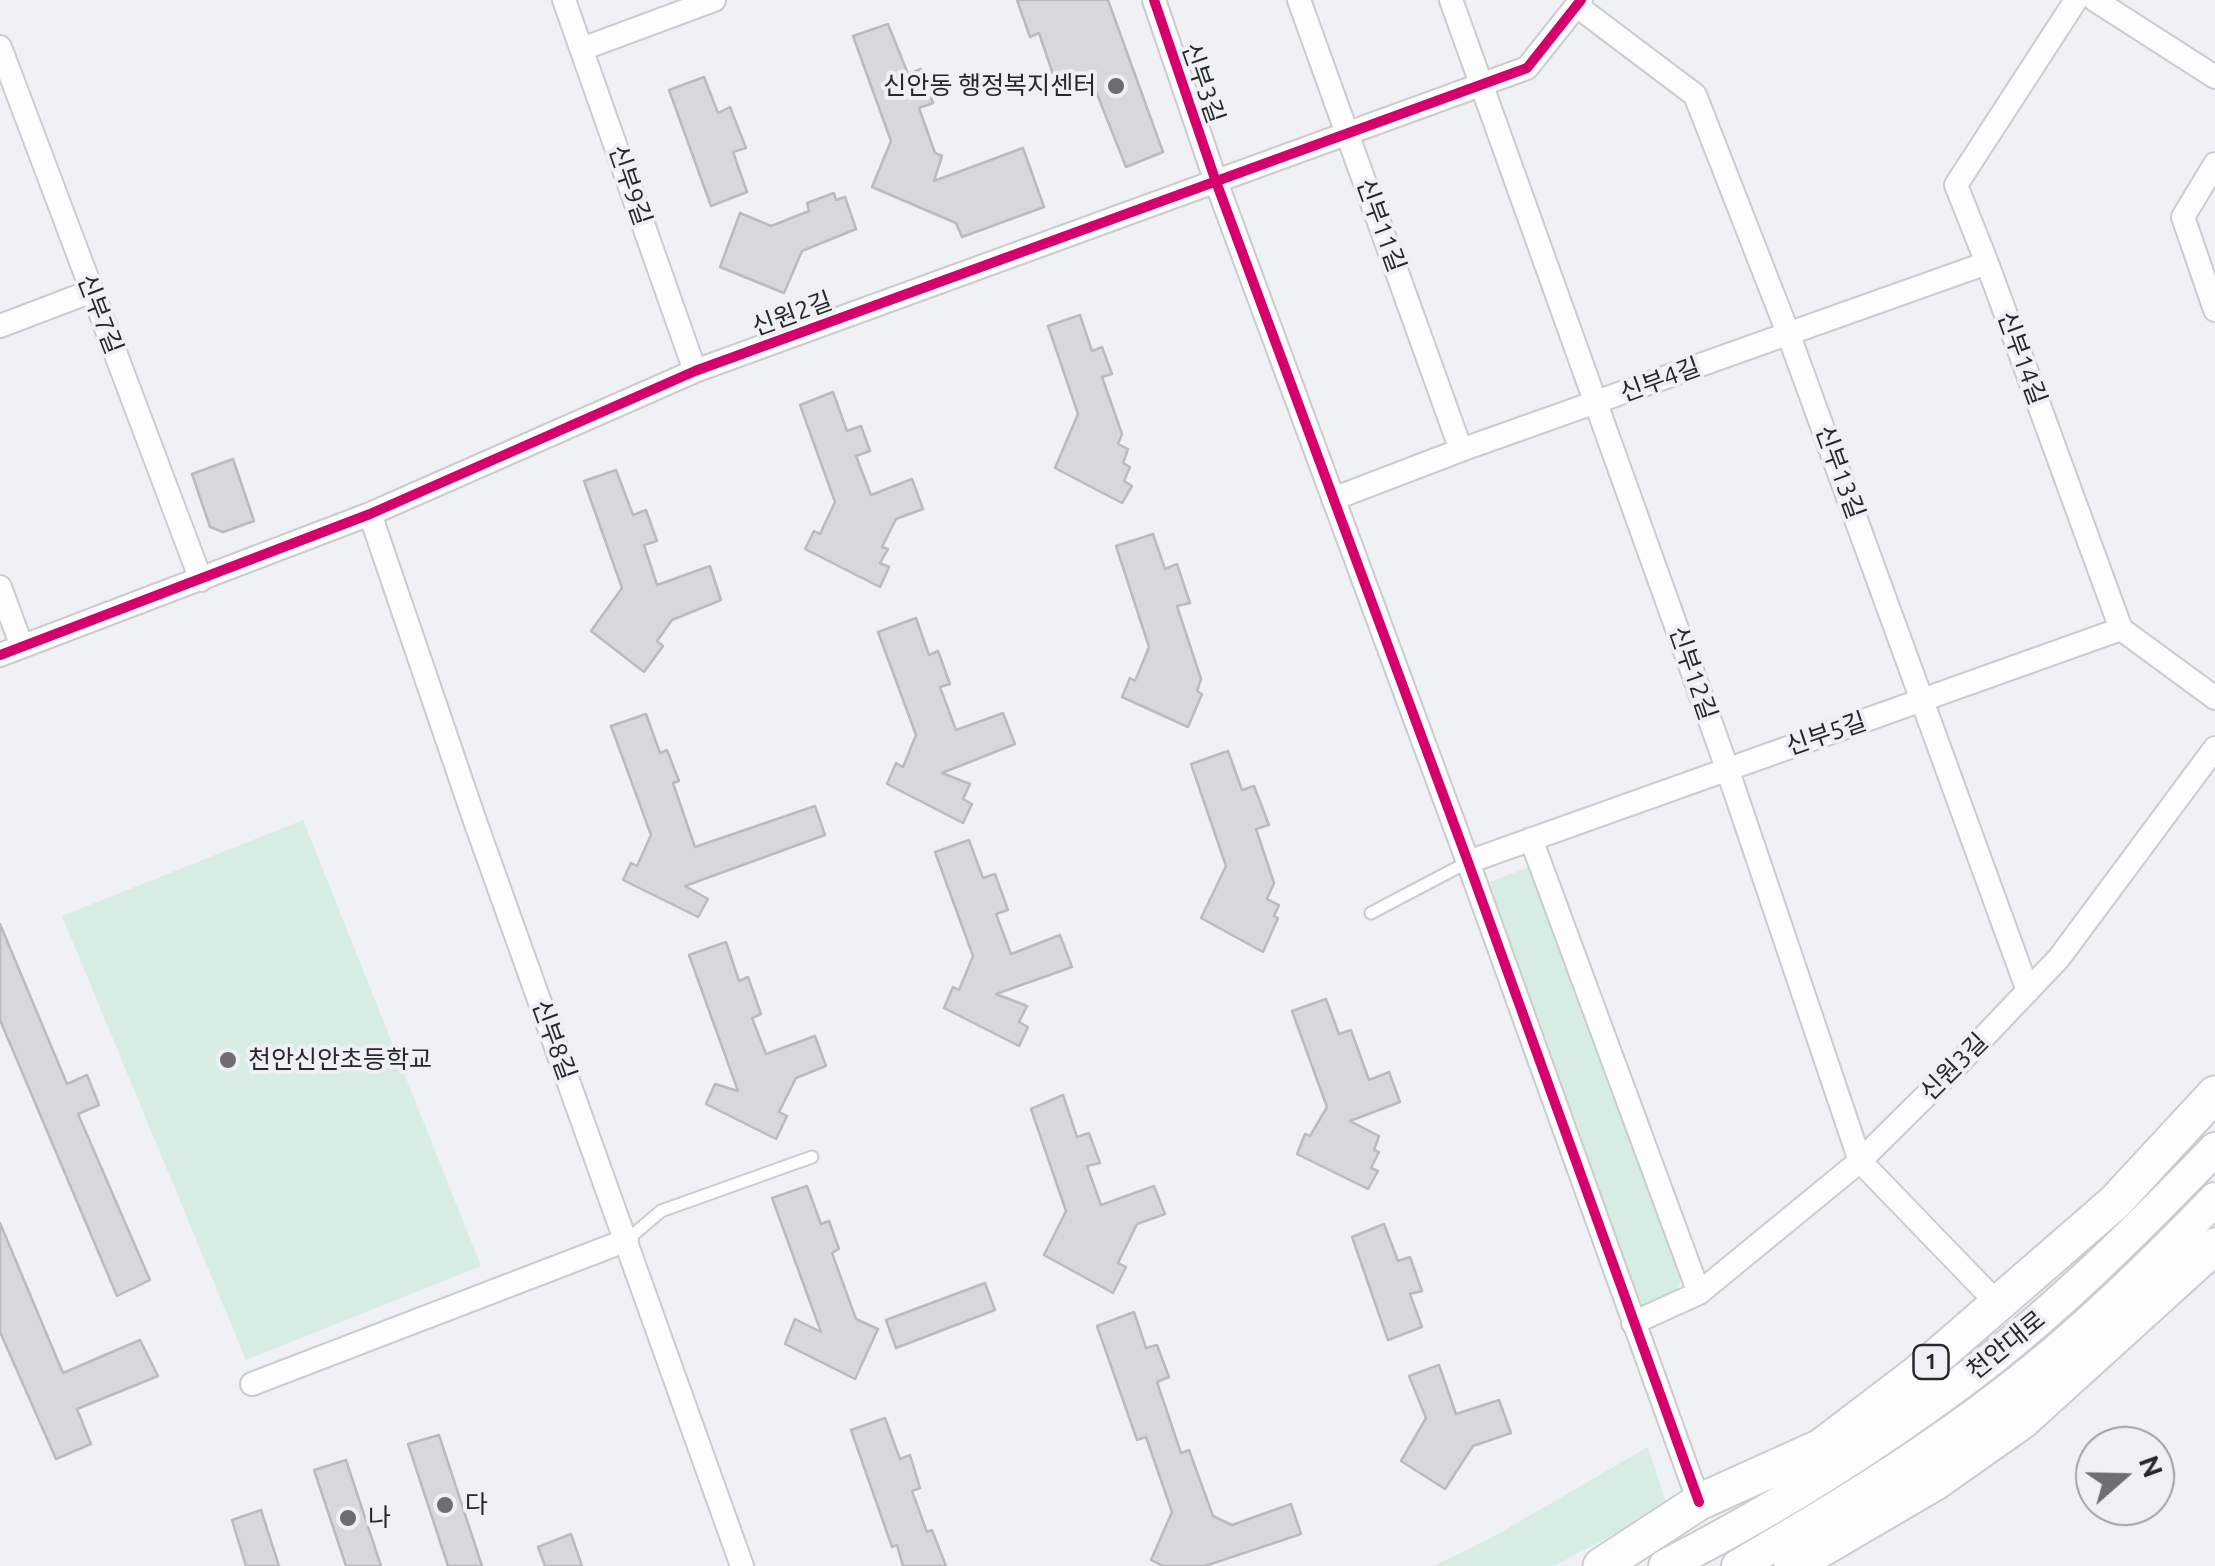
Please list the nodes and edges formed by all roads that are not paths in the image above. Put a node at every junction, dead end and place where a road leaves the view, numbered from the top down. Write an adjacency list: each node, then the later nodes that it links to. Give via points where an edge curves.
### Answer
1 (564, 0): 10 (street, 신부9길)
2 (714, 0): 10 (street)
3 (1154, 0): 15 (street, 신부3길)
4 (1298, 0): 13 (street, 신부11길)
5 (1451, 0): 12 (street, 신부12길)
6 (2076, 0): 16 (street, 신부14길, via 1956,186)
7 (2095, 0): 11 (street)
8 (1579, 3): 12 (street, 신원2길, via 1527,68); 20 (street, 신부13길, via 1695,95)
9 (0, 48): 17 (street, 신부7길)
10 (582, 50): 21 (street, 신부9길)
11 (2215, 77)
12 (1482, 86): 13 (street, 신원2길); 22 (street, 신부12길)
13 (1348, 133): 15 (street, 신원2길); 23 (street, 신부11길)
14 (2215, 164): 18 (street, via 2183,217)
15 (1215, 180): 21 (street, 신원2길); 24 (street, 신부3길)
16 (1988, 263): 20 (street, 신부4길); 28 (street, 신부14길)
17 (92, 291): 19 (street); 26 (street, 신부7길)
18 (2215, 310)
19 (0, 326)
20 (1788, 333): 22 (street, 신부4길); 31 (street, 신부13길)
21 (696, 371): 25 (street, 신원2길)
22 (1598, 402): 23 (street, 신부4길); 33 (street, 신부12길)
23 (1461, 450): 24 (street, 신부4길)
24 (1333, 500): 35 (street, 신부3길)
25 (370, 514): 26 (street, 신원2길); 43 (street, 신부8길)
26 (201, 580): 29 (street, 신원2길)
27 (0, 587): 29 (street)
28 (2121, 629): 30 (street); 31 (street, 신부5길)
29 (11, 651)
30 (2215, 698)
31 (1924, 700): 33 (street, 신부5길); 37 (street, 신부13길)
32 (2215, 748): 37 (street, 신원3길)
33 (1727, 768): 34 (street, 신부5길); 41 (street, 신부12길)
34 (1531, 839): 35 (street, 신부5길); 45 (street)
35 (1468, 862): 36 (lane); 47 (street, 신부3길)
36 (1370, 913)
37 (2028, 991): 41 (street, 신원3길)
38 (2215, 1094): 46 (main road, 1, via 2115,1202)
39 (2215, 1149): 52 (main road, 천안대로, via 2056,1304 1958,1384 1860,1453)
40 (812, 1157): 43 (lane, via 661,1211)
41 (1860, 1161): 45 (street, 신원3길); 46 (street, 신부12길)
42 (2215, 1199): 53 (main road, 천안대로, via 2035,1368 1841,1506)
43 (626, 1240): 48 (street); 50 (street, 신부8길)
44 (2215, 1246): 54 (main road, via 2022,1421 1918,1493)
45 (1698, 1293): 47 (street, 신원3길)
46 (1999, 1305): 49 (main road, 1, via 1820,1447)
47 (1634, 1323): 49 (street, 신부3길)
48 (252, 1384)
49 (1699, 1502): 51 (main road, 1)
50 (742, 1566)
51 (1601, 1566)
52 (1665, 1566)
53 (1738, 1566)
54 (1792, 1566)

